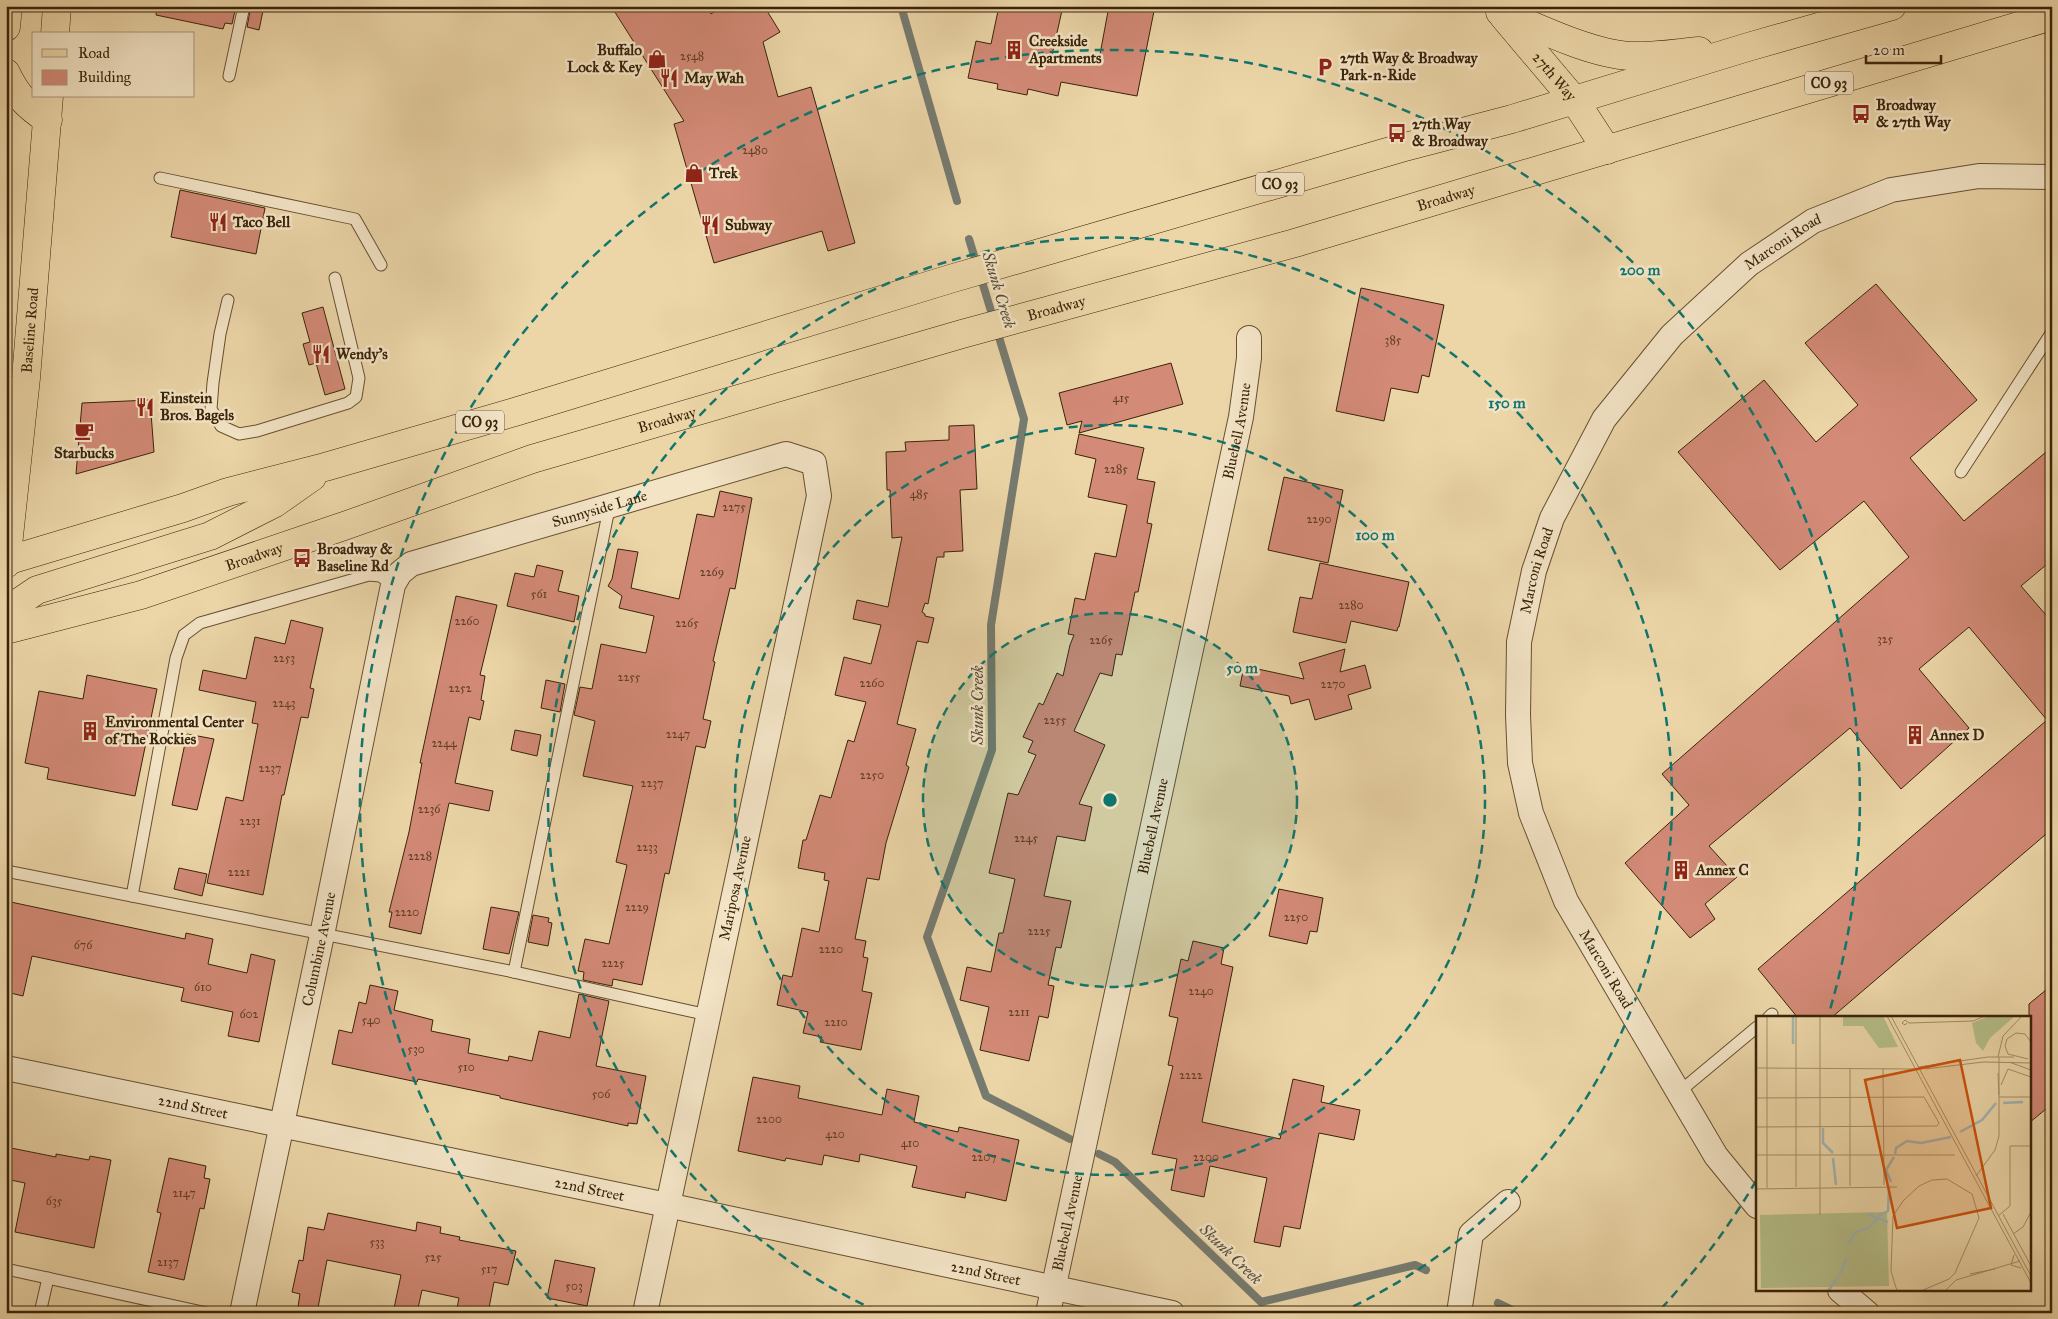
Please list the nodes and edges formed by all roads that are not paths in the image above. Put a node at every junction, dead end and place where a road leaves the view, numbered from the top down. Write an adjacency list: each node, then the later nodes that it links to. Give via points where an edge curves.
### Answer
1 (8, 6): 7 (main road)
2 (57, 6): 8 (main road)
3 (244, 6): 11 (lane)
4 (1892, 6): 9 (main road, CO 93)
5 (1497, 9): 9 (main road, via 1557,36 1630,56); 12 (main road, 27th Way)
6 (2052, 16): 14 (main road, Broadway / CO 93)
7 (6, 27)
8 (54, 32)
9 (1748, 47): 12 (main road, CO 93)
10 (6, 73): 13 (main road, via 14,90 28,107)
11 (229, 76)
12 (1575, 100): 14 (main road, 27th Way); 23 (main road, CO 93, via 950,279)
13 (48, 108): 26 (main road, Baseline Road)
14 (1607, 150): 29 (main road, Broadway / CO 93, via 1295,243 962,334 532,459 141,595)
15 (2052, 177): 37 (street, Marconi Road, via 1979,176 1892,190 1813,222 1748,264 1672,334 1604,420 1552,518 1534,571 1519,642 1520,763 1531,813 1566,901)
16 (160, 178): 17 (lane, via 355,219)
17 (381, 265)
18 (335, 278): 19 (lane, via 359,378 356,397 348,404 239,434 221,426 211,409 212,382)
19 (228, 300)
20 (2052, 332): 24 (lane)
21 (1249, 338): 44 (street, Bluebell Avenue, via 1241,418)
22 (814, 463): 25 (street, Sunnyside Lane, via 786,454); 34 (street, Mariposa Avenue, via 819,496)
23 (325, 467): 26 (main road, CO 93, via 228,492); 28 (main road, via 275,502 210,536 36,590)
24 (1962, 472)
25 (610, 504): 27 (street, Sunnyside Lane, via 412,564 400,572); 33 (lane)
26 (7, 562)
27 (393, 584): 31 (lane, via 380,576 370,575 200,623 184,635 176,658); 32 (street, Columbine Avenue)
28 (6, 611)
29 (6, 630)
30 (6, 871): 31 (lane)
31 (132, 896): 32 (lane)
32 (322, 935): 33 (lane); 38 (street, Columbine Avenue)
33 (514, 972): 34 (lane)
34 (708, 1015): 41 (street, Mariposa Avenue)
35 (1756, 1028): 37 (lane)
36 (6, 1068): 38 (street, 22nd Street)
37 (1679, 1092): 39 (street, Marconi Road, via 1716,1156)
38 (281, 1124): 41 (street, 22nd Street); 48 (street, Columbine Avenue)
39 (1752, 1191)
40 (1508, 1202): 52 (street, via 1471,1234)
41 (668, 1205): 44 (street, 22nd Street); 49 (street, Mariposa Avenue)
42 (6, 1269): 43 (lane)
43 (48, 1278): 46 (lane); 47 (lane)
44 (1053, 1287): 50 (street, Bluebell Avenue); 51 (street, 22nd Street)
45 (1842, 1292): 53 (street)
46 (40, 1313)
47 (207, 1313)
48 (242, 1313)
49 (645, 1313)
50 (1048, 1313)
51 (1172, 1313)
52 (1459, 1313)
53 (1867, 1313)

